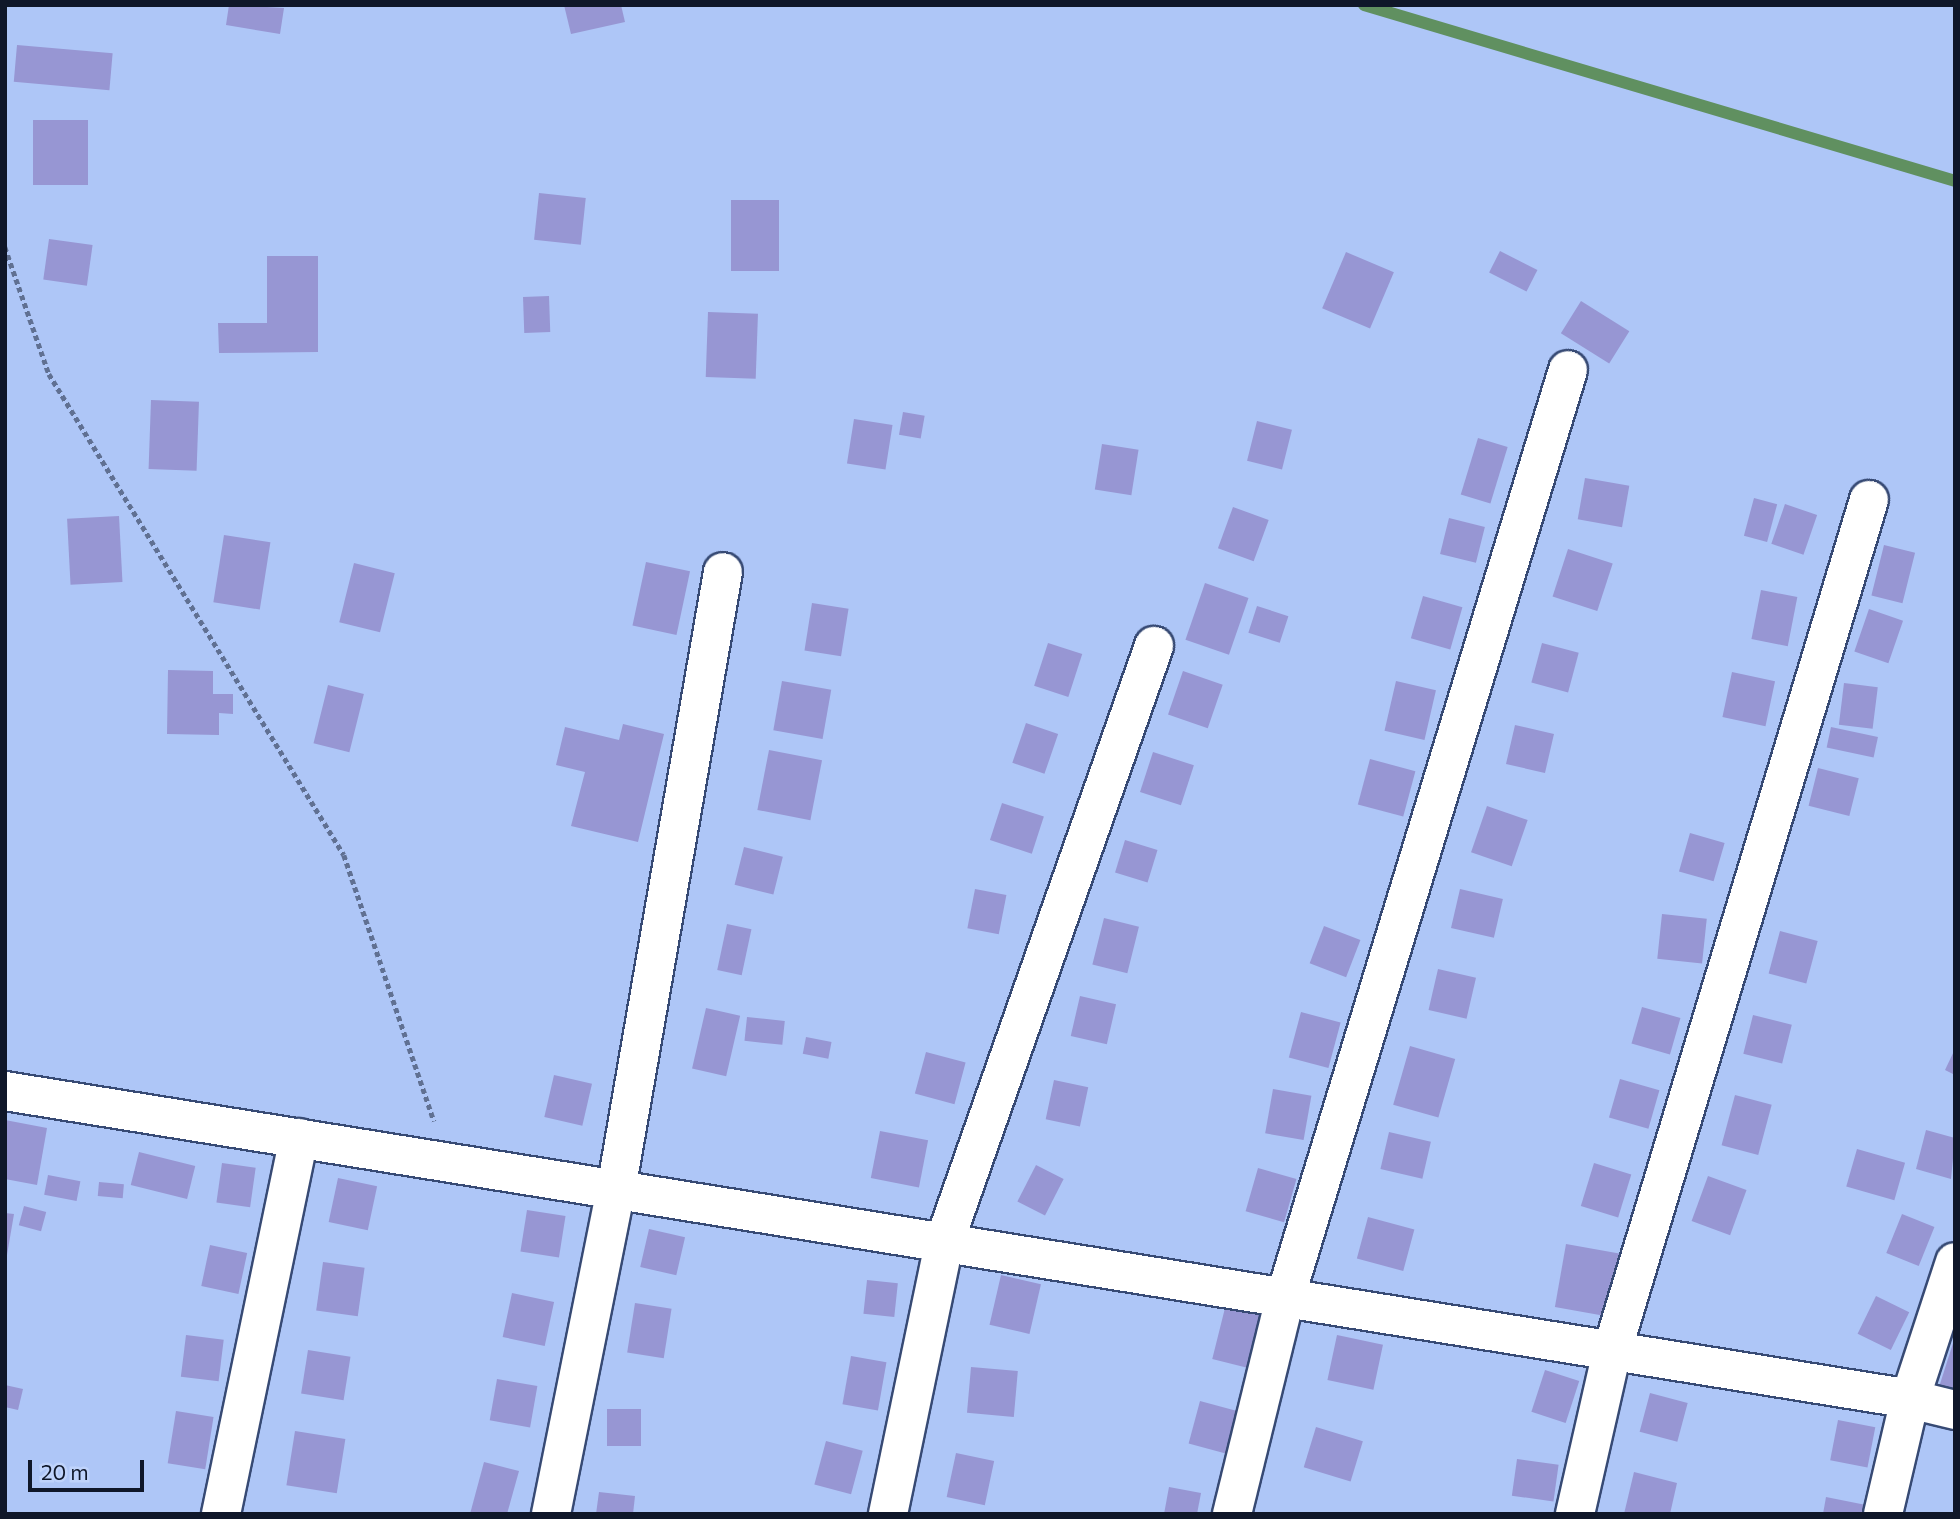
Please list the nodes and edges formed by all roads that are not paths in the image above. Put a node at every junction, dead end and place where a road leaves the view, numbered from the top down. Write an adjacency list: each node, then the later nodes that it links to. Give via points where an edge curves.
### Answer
1 (1569, 370): 10 (street)
2 (1870, 500): 11 (street)
3 (723, 572): 7 (street)
4 (1154, 646): 8 (street)
5 (5, 1091): 6 (street)
6 (299, 1138): 7 (street); 14 (street)
7 (616, 1190): 8 (street); 15 (street)
8 (944, 1243): 10 (street); 16 (street)
9 (1955, 1262): 12 (street)
10 (1285, 1298): 11 (street); 17 (street)
11 (1612, 1351): 12 (street); 18 (street)
12 (1910, 1399): 13 (street); 19 (street)
13 (1955, 1410)
14 (221, 1514)
15 (551, 1514)
16 (888, 1514)
17 (1232, 1514)
18 (1575, 1514)
19 (1883, 1514)

